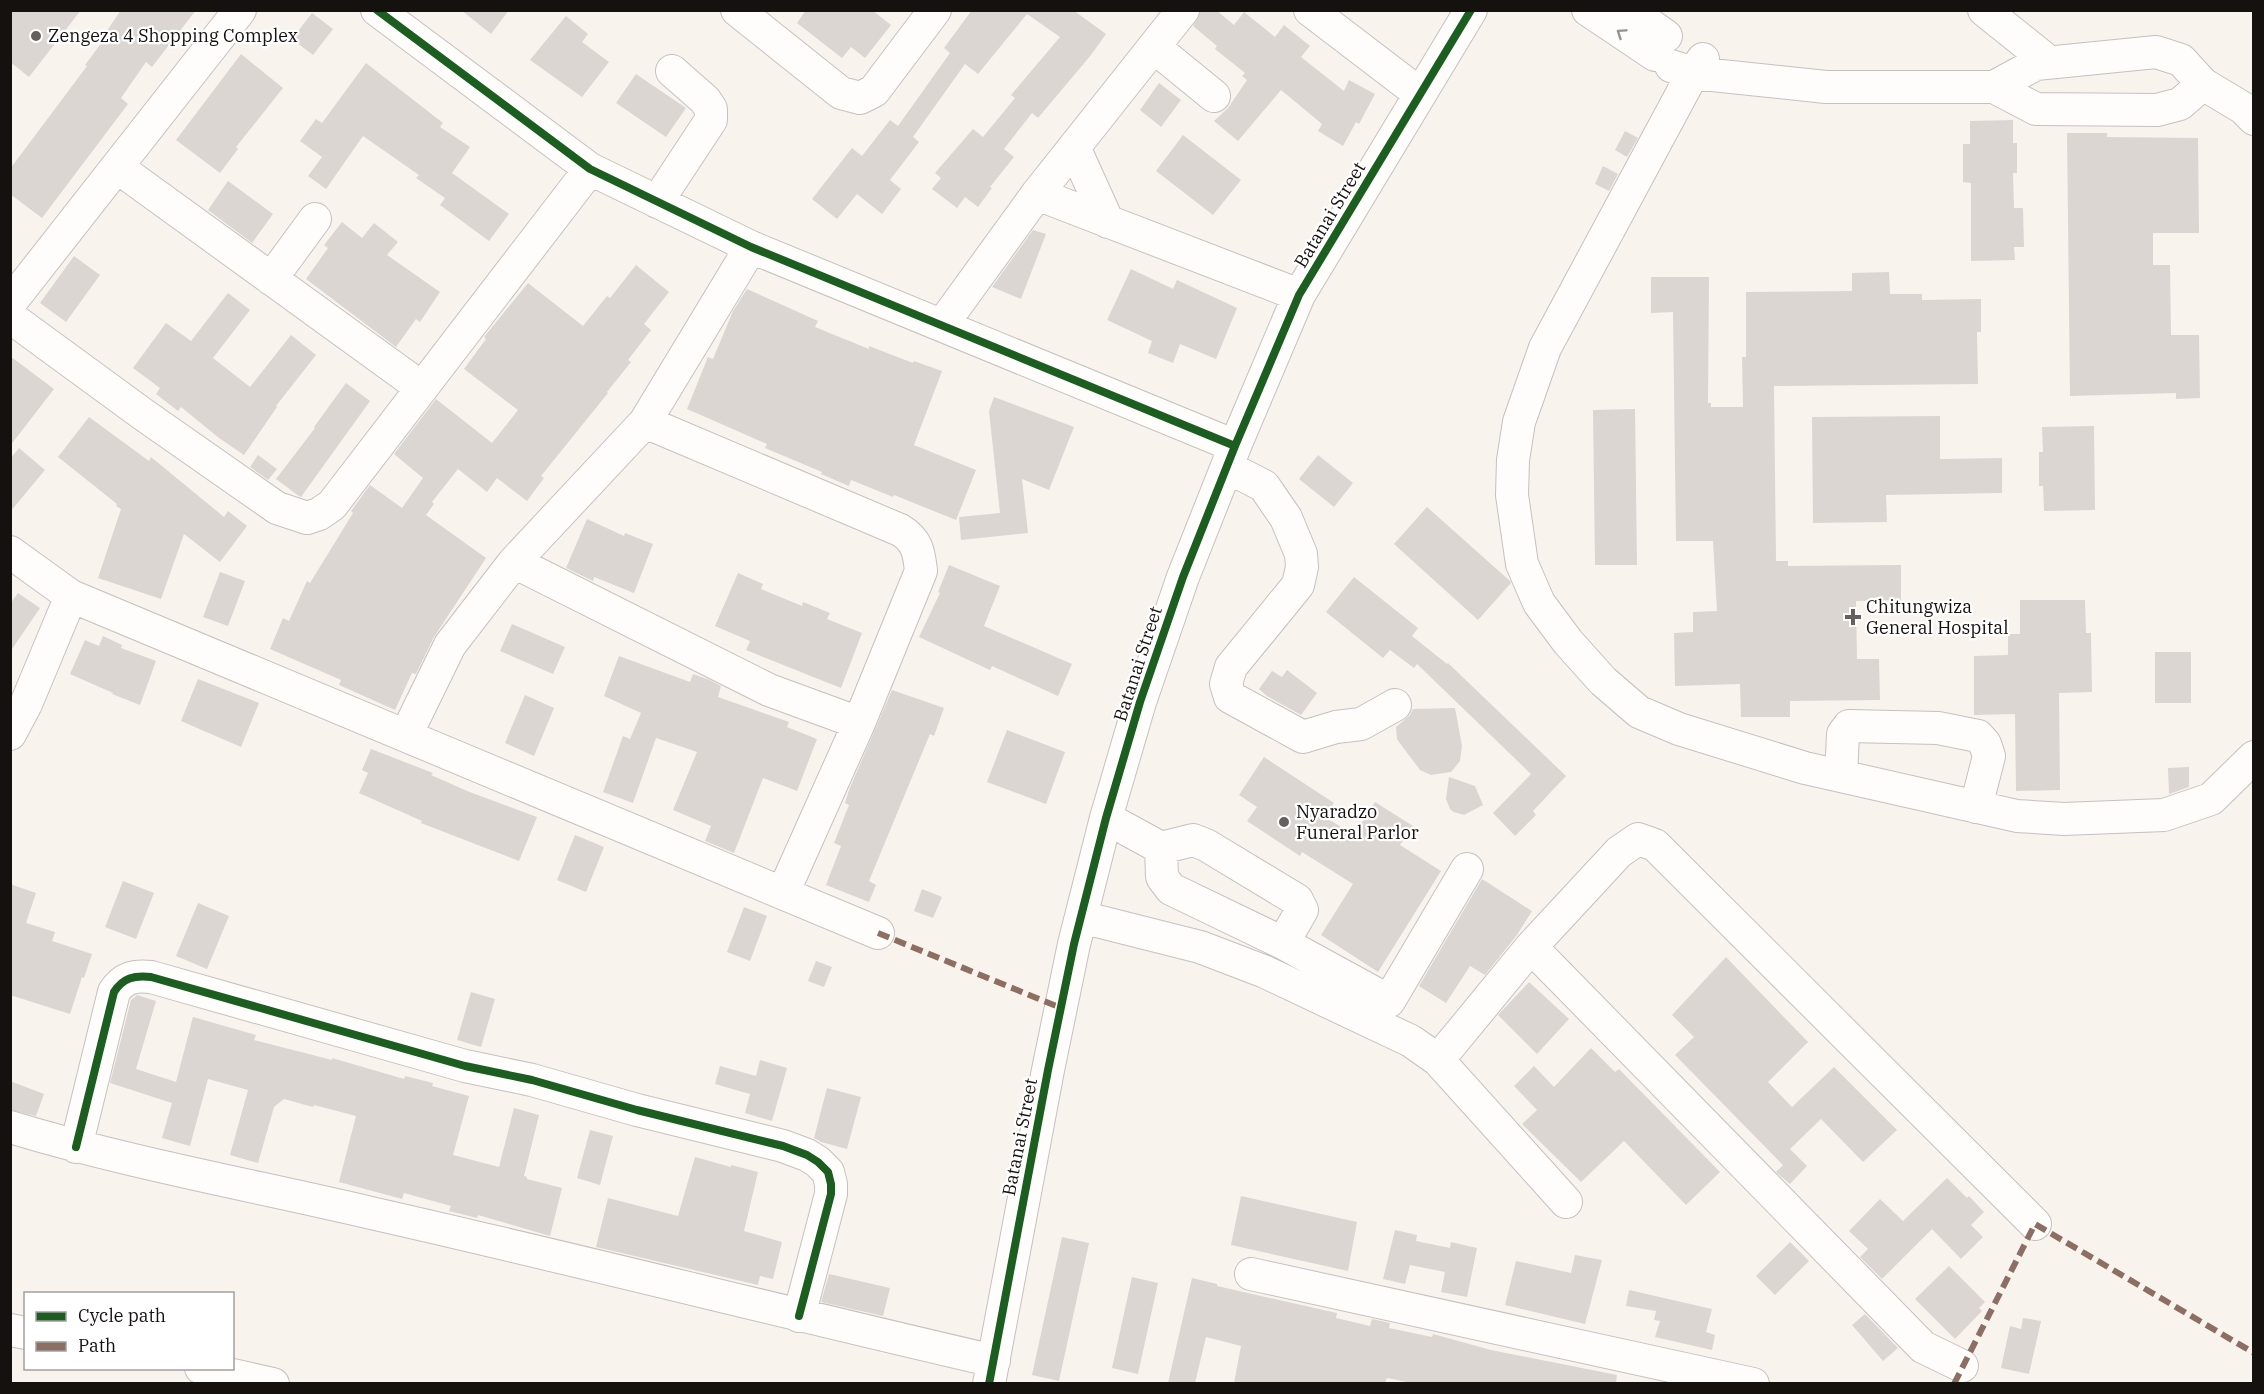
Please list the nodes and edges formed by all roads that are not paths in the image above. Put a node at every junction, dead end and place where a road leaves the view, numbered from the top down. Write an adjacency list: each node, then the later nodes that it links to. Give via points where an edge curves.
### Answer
1 (240, 10): 21 (street)
2 (377, 10): 22 (street)
3 (737, 10): 4 (street, via 841,93 860,98 874,91)
4 (935, 10)
5 (1183, 10): 11 (street)
6 (1310, 10): 17 (street)
7 (1471, 10): 17 (street, Batanai Street)
8 (1588, 10): 12 (street, one-way to 8)
9 (1629, 10): 12 (street)
10 (1984, 10): 13 (street)
11 (1154, 47): 18 (street); 20 (street)
12 (1685, 59): 16 (street, via 1826,87); 44 (street, via 1529,388 1513,460 1512,495 1522,564 1539,603 1568,642 1603,681 1639,712 1678,729)
13 (2049, 62): 15 (street, via 2156,52 2181,60); 16 (street, via 2021,71)
14 (672, 71): 24 (street, via 705,100 711,109 711,120)
15 (2203, 84): 16 (street, via 2180,104 2157,110 2036,109); 19 (street, via 2243,108)
16 (1994, 87)
17 (1420, 94): 29 (street, Batanai Street)
18 (1214, 96)
19 (2253, 119)
20 (1074, 147): 23 (street); 26 (street)
21 (117, 167): 28 (street); 30 (street)
22 (590, 169): 24 (street); 33 (street)
23 (1037, 194): 26 (street); 32 (street)
24 (657, 202): 27 (street)
25 (315, 219): 28 (street)
26 (1108, 222): 29 (street)
27 (751, 247): 32 (street); 34 (street)
28 (270, 279): 33 (street)
29 (1299, 295): 35 (street, Batanai Street)
30 (10, 303)
31 (10, 317): 33 (street, via 277,508 307,518 332,505)
32 (942, 325): 35 (street)
33 (422, 388)
34 (645, 422): 37 (street); 40 (street, via 900,530 915,542 921,571)
35 (1231, 456): 39 (street, via 1264,486 1286,518 1301,554 1302,567 1298,585 1231,667 1226,684 1230,697 1303,737 1361,724); 46 (street, Batanai Street, via 1147,681)
36 (10, 552): 38 (street)
37 (514, 562): 40 (street, via 770,690); 42 (street, via 450,645)
38 (71, 596): 41 (street); 42 (street)
39 (1395, 705)
40 (859, 723): 49 (street)
41 (10, 734)
42 (406, 735): 49 (street)
43 (2253, 757): 45 (street, via 2211,799 2164,815 2064,819 2017,816)
44 (1841, 776): 45 (street); 45 (street, via 1843,734 1849,726 1938,728 1977,736 1989,756)
45 (1976, 807)
46 (1106, 818): 47 (street); 50 (street, Batanai Street)
47 (1161, 848): 52 (street, via 1161,877 1171,889); 52 (street, via 1193,840 1297,900 1302,910)
48 (1467, 869): 52 (street, via 1389,1001)
49 (783, 893): 51 (street)
50 (1081, 917): 54 (street, via 1200,947 1263,971 1411,1041); 63 (street, Batanai Street)
51 (878, 933)
52 (1283, 943)
53 (1531, 947): 54 (street); 58 (street, via 1619,852 1638,839 1655,845); 61 (street, via 1923,1347)
54 (1438, 1060): 57 (street)
55 (10, 1127): 56 (street)
56 (76, 1147): 60 (street); 60 (street, via 114,993 128,978 151,977 465,1066 532,1080 807,1155 828,1172 831,1194)
57 (1566, 1202)
58 (2035, 1224)
59 (1251, 1274): 65 (street)
60 (799, 1316): 63 (street)
61 (1962, 1366)
62 (211, 1370): 64 (street)
63 (991, 1372)
64 (273, 1383)
65 (1753, 1383)

